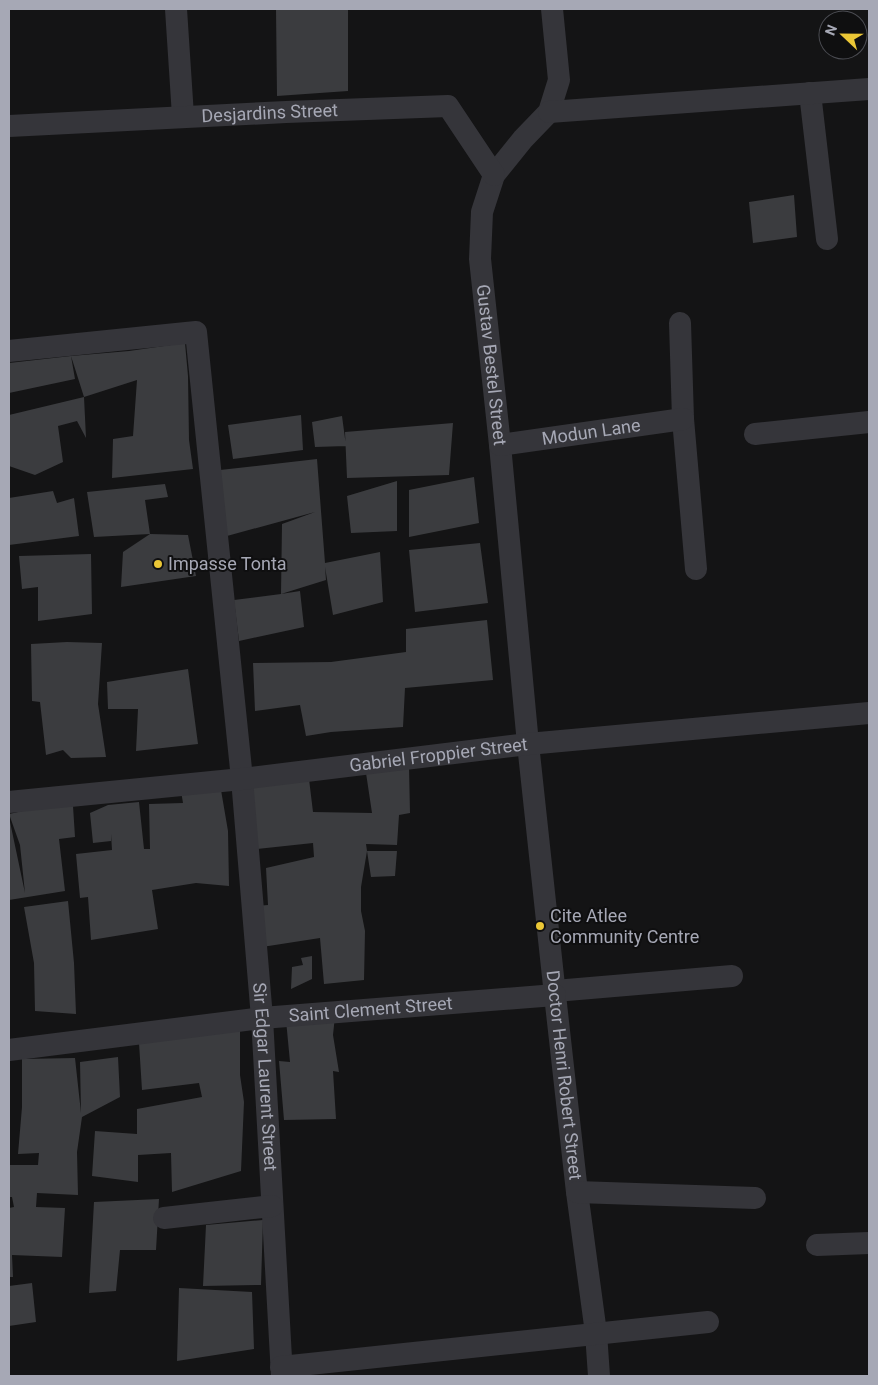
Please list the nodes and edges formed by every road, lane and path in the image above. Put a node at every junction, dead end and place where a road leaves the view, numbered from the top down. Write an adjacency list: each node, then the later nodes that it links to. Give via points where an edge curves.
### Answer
1 (176, 9): 6 (street)
2 (552, 9): 5 (street, Gustav Bestel Street, via 559,80)
3 (869, 89): 4 (street)
4 (810, 94): 5 (street); 9 (street)
5 (549, 112): 8 (street, Gustav Bestel Street)
6 (183, 116): 7 (street, Desjardins Street); 8 (street, Desjardins Street, via 448,106)
7 (9, 126)
8 (494, 175): 15 (street, Gustav Bestel Street, via 482,212 480,259)
9 (827, 239)
10 (680, 323): 12 (street)
11 (9, 352): 19 (street, via 196,332)
12 (683, 419): 15 (street, Modun Lane); 16 (street)
13 (869, 422): 14 (street)
14 (754, 434)
15 (500, 445): 18 (street, Gustav Bestel Street)
16 (696, 569)
17 (869, 713): 18 (street, Gabriel Froppier Street)
18 (528, 744): 19 (street, Gabriel Froppier Street); 22 (street, Doctor Henri Robert Street)
19 (242, 779): 20 (street, Gabriel Froppier Street); 23 (street, Sir Edgar Laurent Street)
20 (9, 802)
21 (732, 976): 22 (street, Saint Clement Street)
22 (555, 993): 23 (street, Saint Clement Street); 25 (street, Doctor Henri Robert Street)
23 (262, 1018): 24 (street, Saint Clement Street); 27 (street, Sir Edgar Laurent Street)
24 (9, 1050)
25 (577, 1192): 26 (street); 32 (street, Doctor Henri Robert Street)
26 (755, 1198)
27 (272, 1206): 28 (street); 33 (street, Sir Edgar Laurent Street)
28 (164, 1218)
29 (869, 1243): 30 (street)
30 (817, 1245)
31 (708, 1322): 32 (street)
32 (596, 1333): 33 (street); 34 (street, Doctor Henri Robert Street)
33 (282, 1372)
34 (599, 1376)

